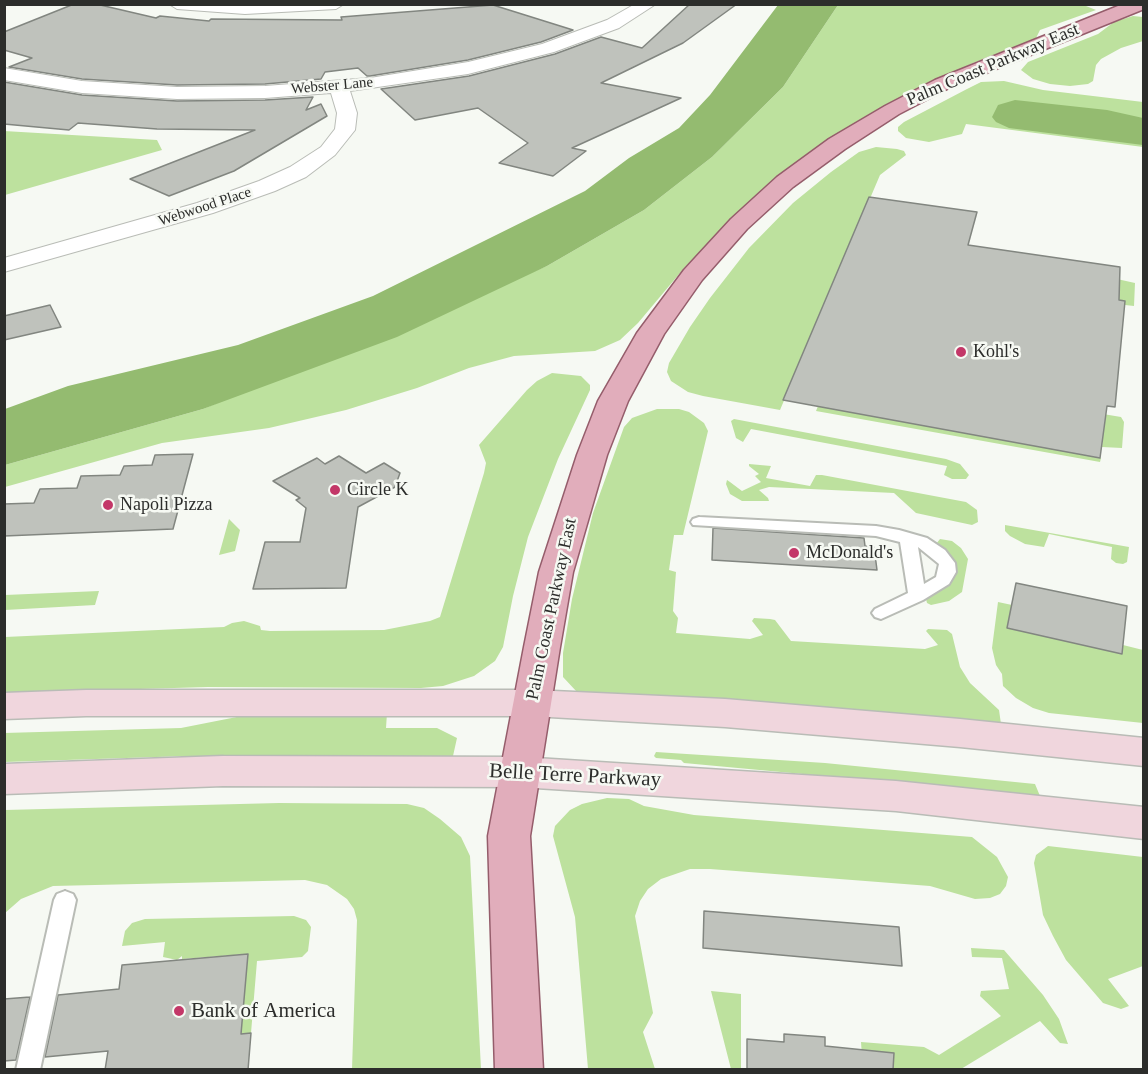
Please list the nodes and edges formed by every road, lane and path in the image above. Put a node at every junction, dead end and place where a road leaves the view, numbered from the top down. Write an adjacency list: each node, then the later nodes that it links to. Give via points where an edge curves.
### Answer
1 (177, 4): 2 (street, via 253,9)
2 (336, 4)
3 (648, 4): 6 (street, Webster Lane, via 598,30 505,60)
4 (1139, 8): 12 (main road, Palm Coast Parkway East, via 960,76 872,122 785,182 709,256 657,324 613,401 556,572)
5 (4, 74): 6 (street, Webster Lane, via 150,92 236,93)
6 (339, 87): 7 (street, Webwood Place, via 347,113 345,130 328,152 297,172 194,211)
7 (4, 265)
8 (699, 522): 9 (lane, via 876,531)
9 (908, 539): 10 (lane); 10 (lane, via 921,542 947,563 943,580)
10 (917, 596): 11 (lane)
11 (881, 613)
12 (532, 703): 13 (main road); 14 (main road, via 725,713); 15 (main road, Palm Coast Parkway East)
13 (4, 706)
14 (1143, 752)
15 (520, 772): 16 (main road, Belle Terre Parkway, via 223,771); 17 (main road, Belle Terre Parkway, via 896,796); 20 (main road, Palm Coast Parkway East, via 509,836)
16 (4, 778)
17 (1143, 823)
18 (65, 900): 19 (lane)
19 (28, 1070)
20 (519, 1070)

